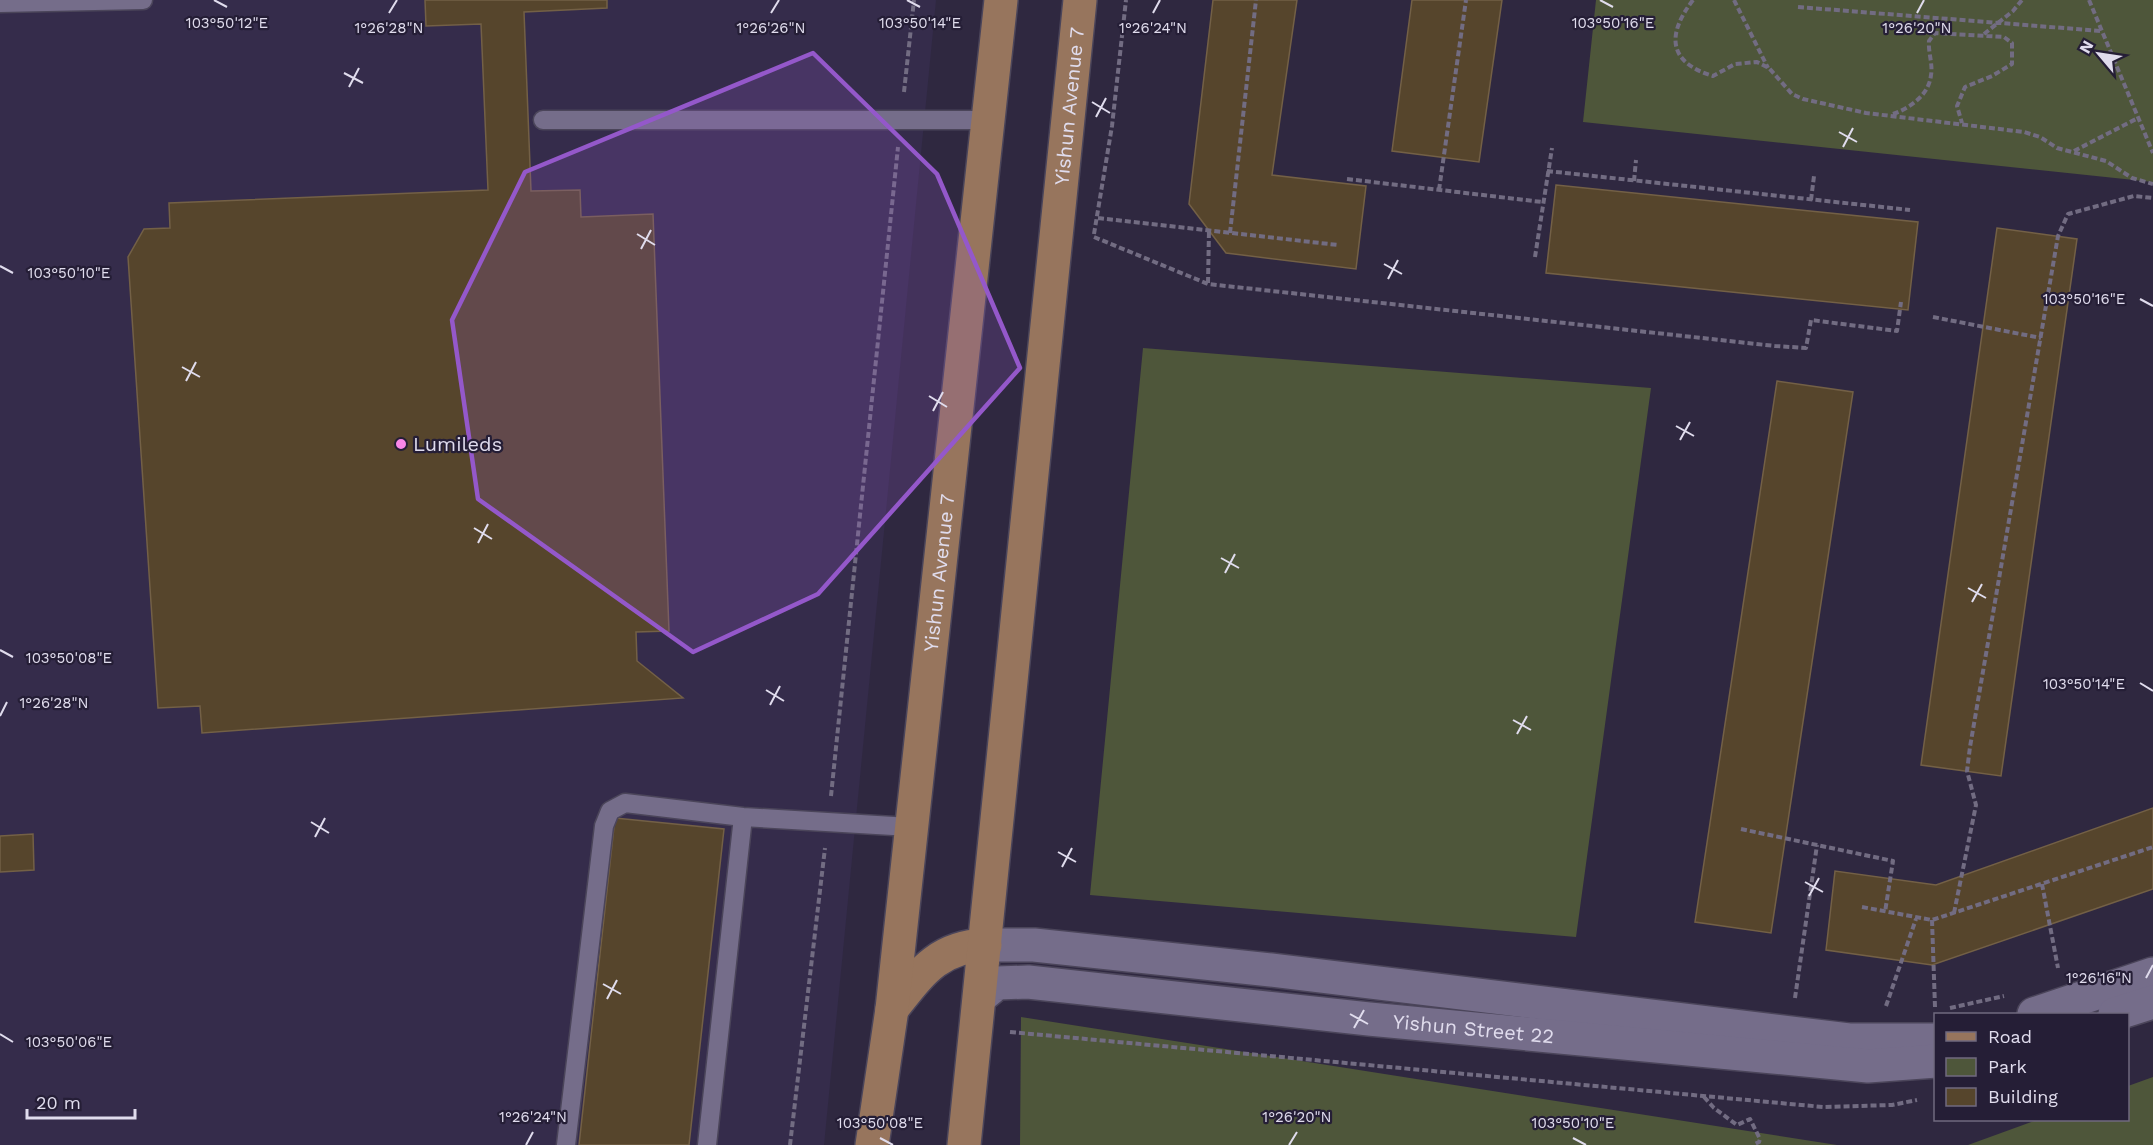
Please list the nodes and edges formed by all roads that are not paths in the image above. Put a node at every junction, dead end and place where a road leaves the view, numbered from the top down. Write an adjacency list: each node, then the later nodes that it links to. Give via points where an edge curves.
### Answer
1 (143, 0): 4 (lane)
2 (1001, 0): 6 (main road, Yishun Avenue 7)
3 (1080, 0): 9 (main road, Yishun Avenue 7)
4 (0, 3)
5 (543, 120): 6 (lane)
6 (989, 120): 8 (main road, Yishun Avenue 7)
7 (743, 817): 8 (lane); 18 (lane, via 625,802 610,811 603,826); 19 (lane)
8 (910, 827): 13 (main road, Yishun Avenue 7)
9 (985, 945): 11 (main road, Yishun Avenue 7); 13 (main road, via 964,946 940,956); 16 (street, Yishun Street 22, via 1034,945 1259,969 1849,1040)
10 (2153, 974): 14 (street)
11 (980, 997): 17 (street, Yishun Street 22, via 997,983 1028,982 1868,1066); 21 (main road, Yishun Avenue 7)
12 (2153, 1002): 15 (street)
13 (892, 1009): 20 (main road, Yishun Avenue 7)
14 (2037, 1013)
15 (2118, 1013)
16 (1934, 1025)
17 (1934, 1060)
18 (566, 1145)
19 (707, 1145)
20 (872, 1145)
21 (964, 1145)

